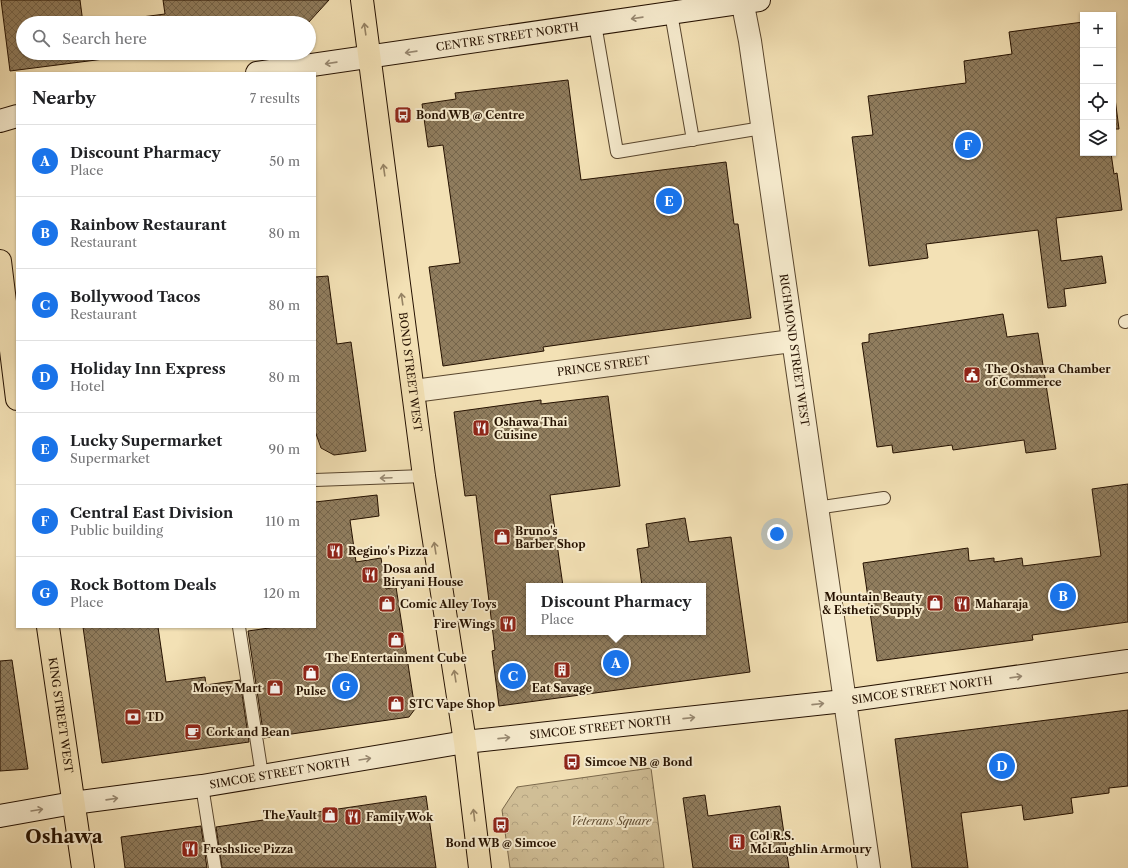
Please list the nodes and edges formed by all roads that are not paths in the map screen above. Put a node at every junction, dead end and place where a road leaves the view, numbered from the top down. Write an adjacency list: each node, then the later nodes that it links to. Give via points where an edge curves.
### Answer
1 (362, 0): 5 (main road, BOND STREET WEST, one-way to 1)
2 (748, 1): 3 (main road, CENTRE STREET NORTH); 9 (main road, RICHMOND STREET WEST)
3 (671, 13): 4 (main road, CENTRE STREET NORTH, one-way to 4); 10 (lane)
4 (595, 24): 5 (main road, CENTRE STREET NORTH, one-way to 5); 10 (lane, via 617,152)
5 (369, 58): 6 (main road, CENTRE STREET NORTH, one-way to 6); 14 (main road, BOND STREET WEST, one-way to 5)
6 (264, 72)
7 (16, 116): 8 (main road)
8 (0, 121)
9 (762, 128): 10 (lane); 12 (main road, RICHMOND STREET WEST)
10 (693, 140)
11 (0, 261): 13 (main road)
12 (792, 341): 14 (main road, PRINCE STREET); 18 (main road, RICHMOND STREET WEST)
13 (16, 391)
14 (414, 391): 15 (main road, BOND STREET WEST)
15 (424, 476): 16 (lane, one-way to 16); 23 (main road, BOND STREET WEST, one-way to 15)
16 (316, 480)
17 (884, 498): 18 (lane)
18 (816, 508): 22 (main road, RICHMOND STREET WEST)
19 (48, 628): 26 (main road, KING STREET WEST)
20 (239, 628): 24 (lane)
21 (1128, 661): 22 (main road, SIMCOE STREET NORTH, one-way to 21)
22 (844, 701): 23 (main road, SIMCOE STREET NORTH, one-way to 22); 31 (main road, RICHMOND STREET WEST)
23 (465, 742): 24 (main road, SIMCOE STREET NORTH, one-way to 23); 30 (main road, BOND STREET WEST, one-way to 23)
24 (262, 775): 25 (main road, SIMCOE STREET NORTH)
25 (202, 786): 26 (main road, SIMCOE STREET NORTH, one-way to 25); 29 (lane)
26 (73, 803): 27 (main road, SIMCOE STREET NORTH, one-way to 26); 28 (main road, KING STREET WEST)
27 (0, 816)
28 (83, 868)
29 (215, 868)
30 (480, 868)
31 (869, 868)

